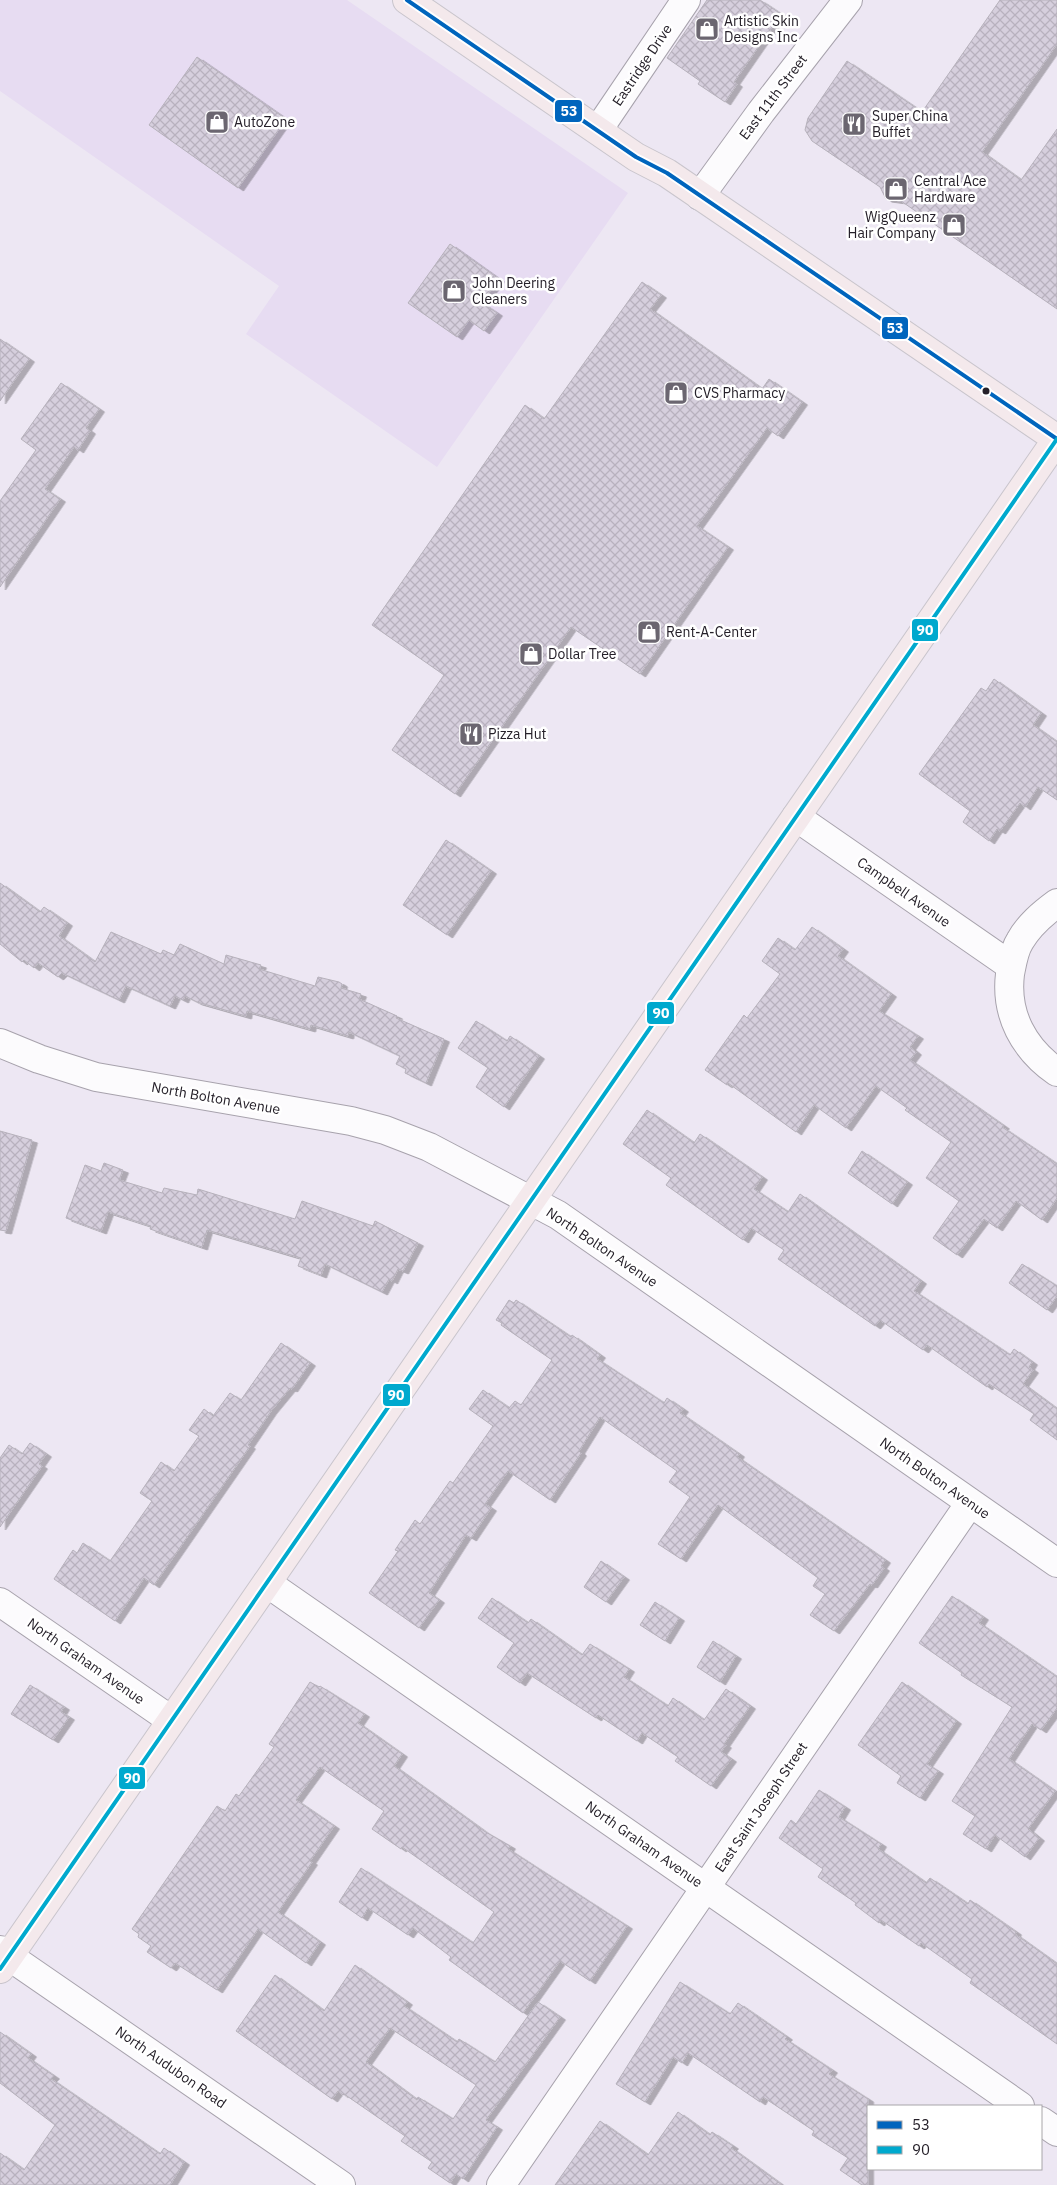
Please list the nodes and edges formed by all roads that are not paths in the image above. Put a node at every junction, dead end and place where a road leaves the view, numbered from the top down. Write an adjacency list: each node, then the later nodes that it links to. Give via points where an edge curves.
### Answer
1 (407, 0): 4 (main road)
2 (686, 0): 4 (street, Eastridge Drive)
3 (848, 0): 5 (street, East 11th Street, via 760,112)
4 (598, 130): 5 (main road)
5 (700, 196): 6 (main road)
6 (1057, 439): 7 (main road)
7 (796, 817): 9 (street, Campbell Avenue); 12 (main road)
8 (1057, 903): 9 (street, via 1025,933 1018,943)
9 (1011, 966): 11 (street, via 1008,990 1012,1014 1036,1055)
10 (0, 1043): 12 (street, North Bolton Avenue, via 96,1077 385,1130 429,1147)
11 (1057, 1072)
12 (531, 1200): 13 (street, North Bolton Avenue, via 558,1215); 15 (main road)
13 (970, 1503): 14 (street, North Bolton Avenue); 18 (street, East Saint Joseph Street)
14 (1057, 1563)
15 (267, 1583): 17 (main road); 18 (street, North Graham Avenue)
16 (0, 1602): 17 (street, North Graham Avenue)
17 (171, 1720): 19 (main road)
18 (706, 1888): 20 (street, North Graham Avenue); 24 (street, East Saint Joseph Street)
19 (3, 1958): 23 (street, North Audubon Road)
20 (1019, 2105)
21 (1042, 2121): 22 (street)
22 (1057, 2132)
23 (341, 2185)
24 (501, 2185)

